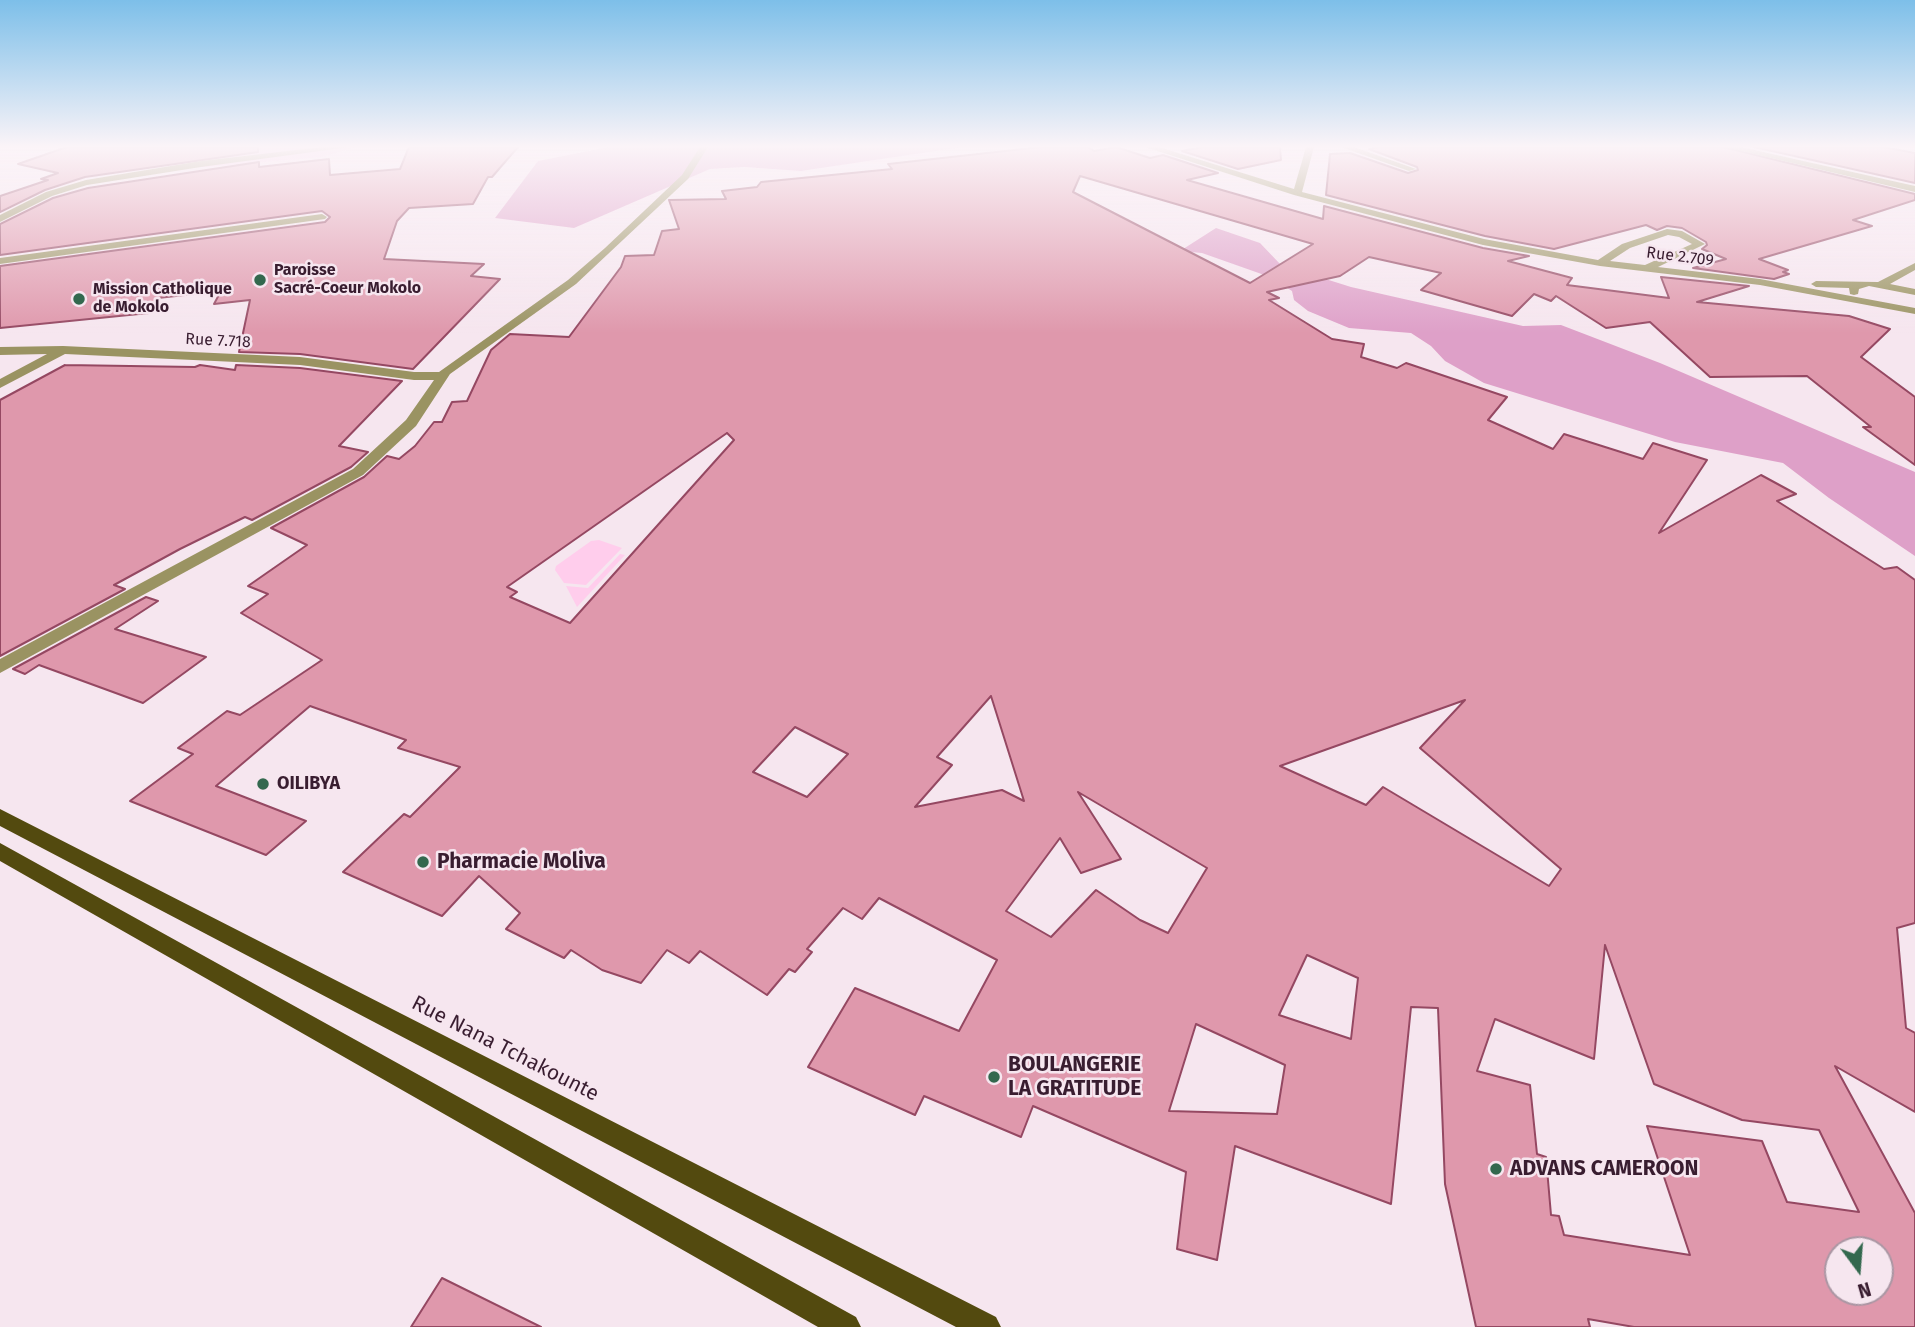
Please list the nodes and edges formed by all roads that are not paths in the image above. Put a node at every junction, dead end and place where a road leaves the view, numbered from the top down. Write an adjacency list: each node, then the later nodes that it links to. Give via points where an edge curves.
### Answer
1 (19, 209): 5 (street)
2 (652, 209): 20 (street, via 572,282)
3 (1357, 209): 7 (street, Rue 2.709, via 1483,242)
4 (322, 217): 6 (street)
5 (0, 219)
6 (0, 261)
7 (1600, 262): 9 (street, Rue 2.709); 9 (street, via 1626,246 1667,232 1700,244)
8 (1915, 266): 11 (street)
9 (1645, 268): 10 (street, Rue 2.709)
10 (1760, 282): 12 (street, Rue 2.709); 14 (street, Rue 2.709)
11 (1882, 284): 12 (street, Rue 2.709); 13 (street)
12 (1860, 285): 14 (street, via 1854,292)
13 (1915, 292)
14 (1878, 306): 15 (street)
15 (1891, 309): 16 (street); 17 (street)
16 (1915, 311)
17 (1915, 320)
18 (63, 350): 19 (street, Rue 7.718); 20 (street, Rue 7.718, via 300,361); 21 (street)
19 (0, 351)
20 (441, 376): 22 (street, via 411,423 358,472)
21 (0, 384)
22 (0, 667)
23 (0, 817): 26 (main road, Rue Nana Tchakounte)
24 (0, 851): 25 (main road)
25 (846, 1327)
26 (986, 1327)

